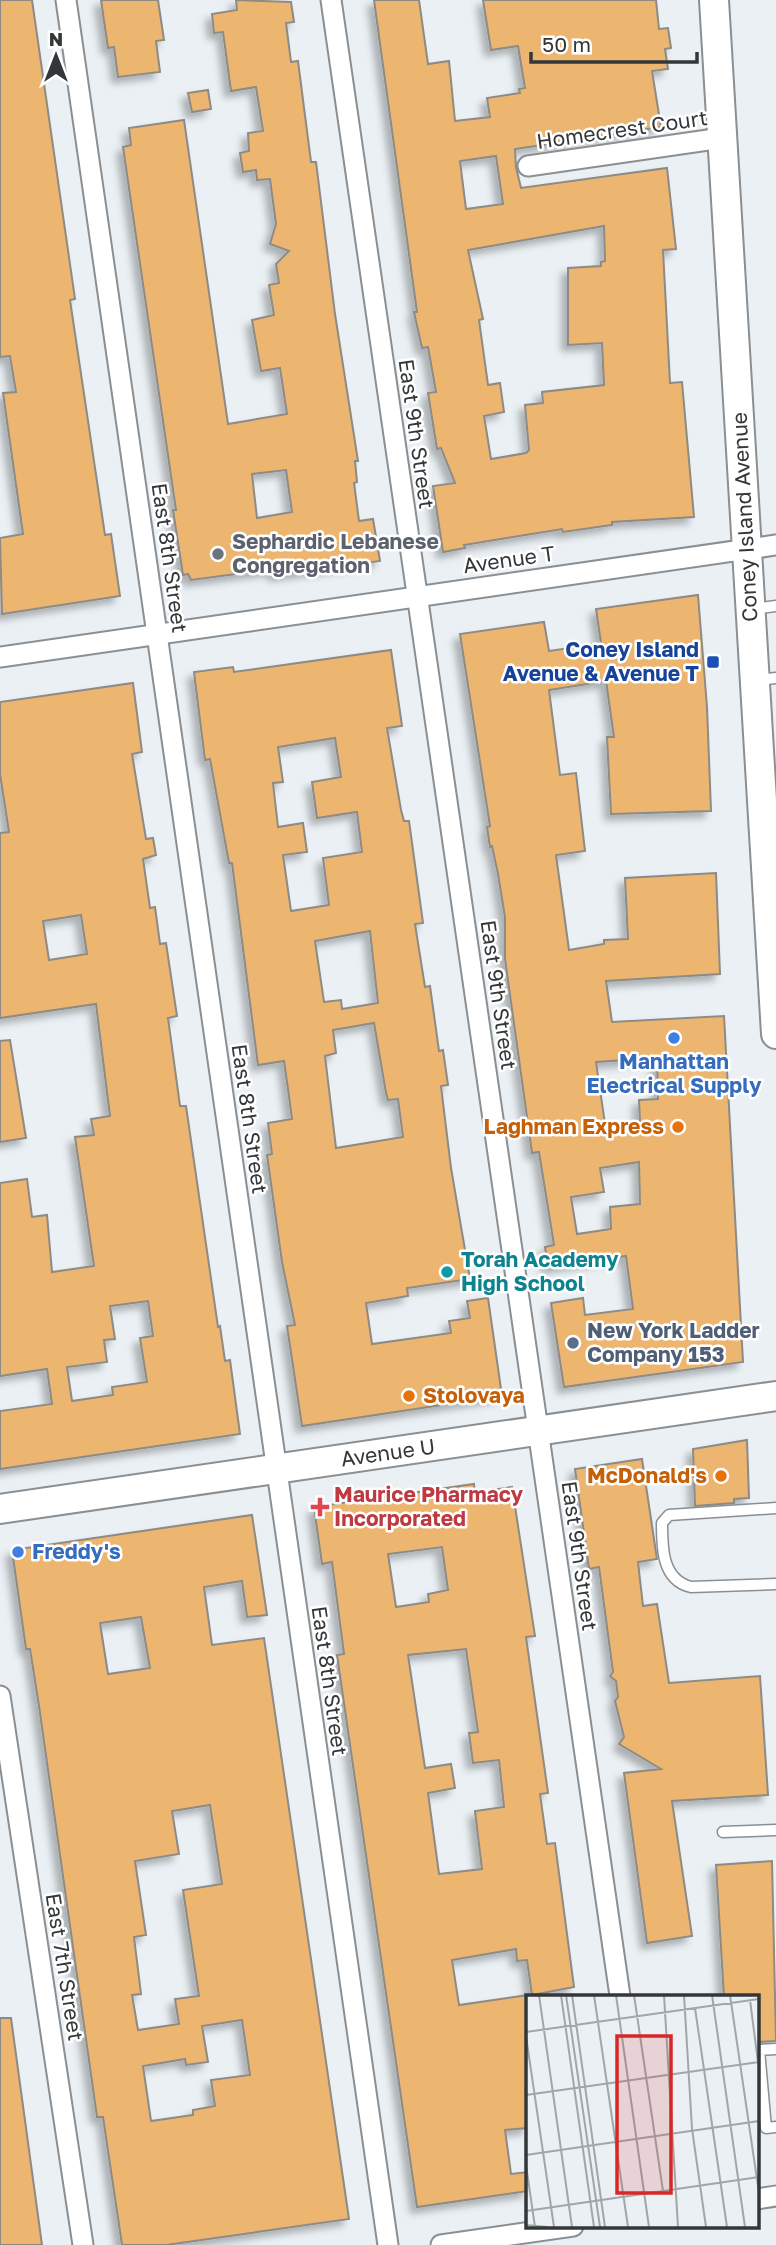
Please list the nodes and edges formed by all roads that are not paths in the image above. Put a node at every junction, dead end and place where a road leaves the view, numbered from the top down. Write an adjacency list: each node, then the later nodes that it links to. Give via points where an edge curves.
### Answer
1 (66, 0): 10 (street, East 8th Street)
2 (331, 0): 8 (street, East 9th Street)
3 (714, 0): 4 (main road, Coney Island Avenue)
4 (722, 138): 5 (street, Homecrest Court); 7 (main road, Coney Island Avenue)
5 (528, 166)
6 (776, 545): 7 (street, Avenue T)
7 (747, 549): 8 (street, Avenue T); 9 (main road, Coney Island Avenue)
8 (417, 597): 10 (street, Avenue T); 15 (street, East 9th Street)
9 (763, 608): 12 (main road, Coney Island Avenue)
10 (157, 634): 11 (street, Avenue T); 16 (street, East 8th Street)
11 (0, 657)
12 (765, 679): 13 (main road, Coney Island Avenue)
13 (776, 1034)
14 (776, 1396): 15 (main road, Avenue U)
15 (538, 1431): 16 (main road, Avenue U); 23 (street, East 9th Street)
16 (276, 1468): 18 (main road, Avenue U); 30 (street, East 8th Street)
17 (776, 1508): 19 (lane, via 670,1515 662,1522 662,1537 666,1565 681,1585)
18 (0, 1509)
19 (776, 1584)
20 (0, 1696): 29 (street, East 7th Street)
21 (776, 1830): 22 (lane)
22 (723, 1832)
23 (620, 1995)
24 (776, 2049): 25 (lane, via 759,2050 766,2128)
25 (776, 2127)
26 (776, 2196): 27 (street)
27 (758, 2199)
28 (559, 2228): 31 (street)
29 (83, 2245)
30 (388, 2245)
31 (441, 2245)

